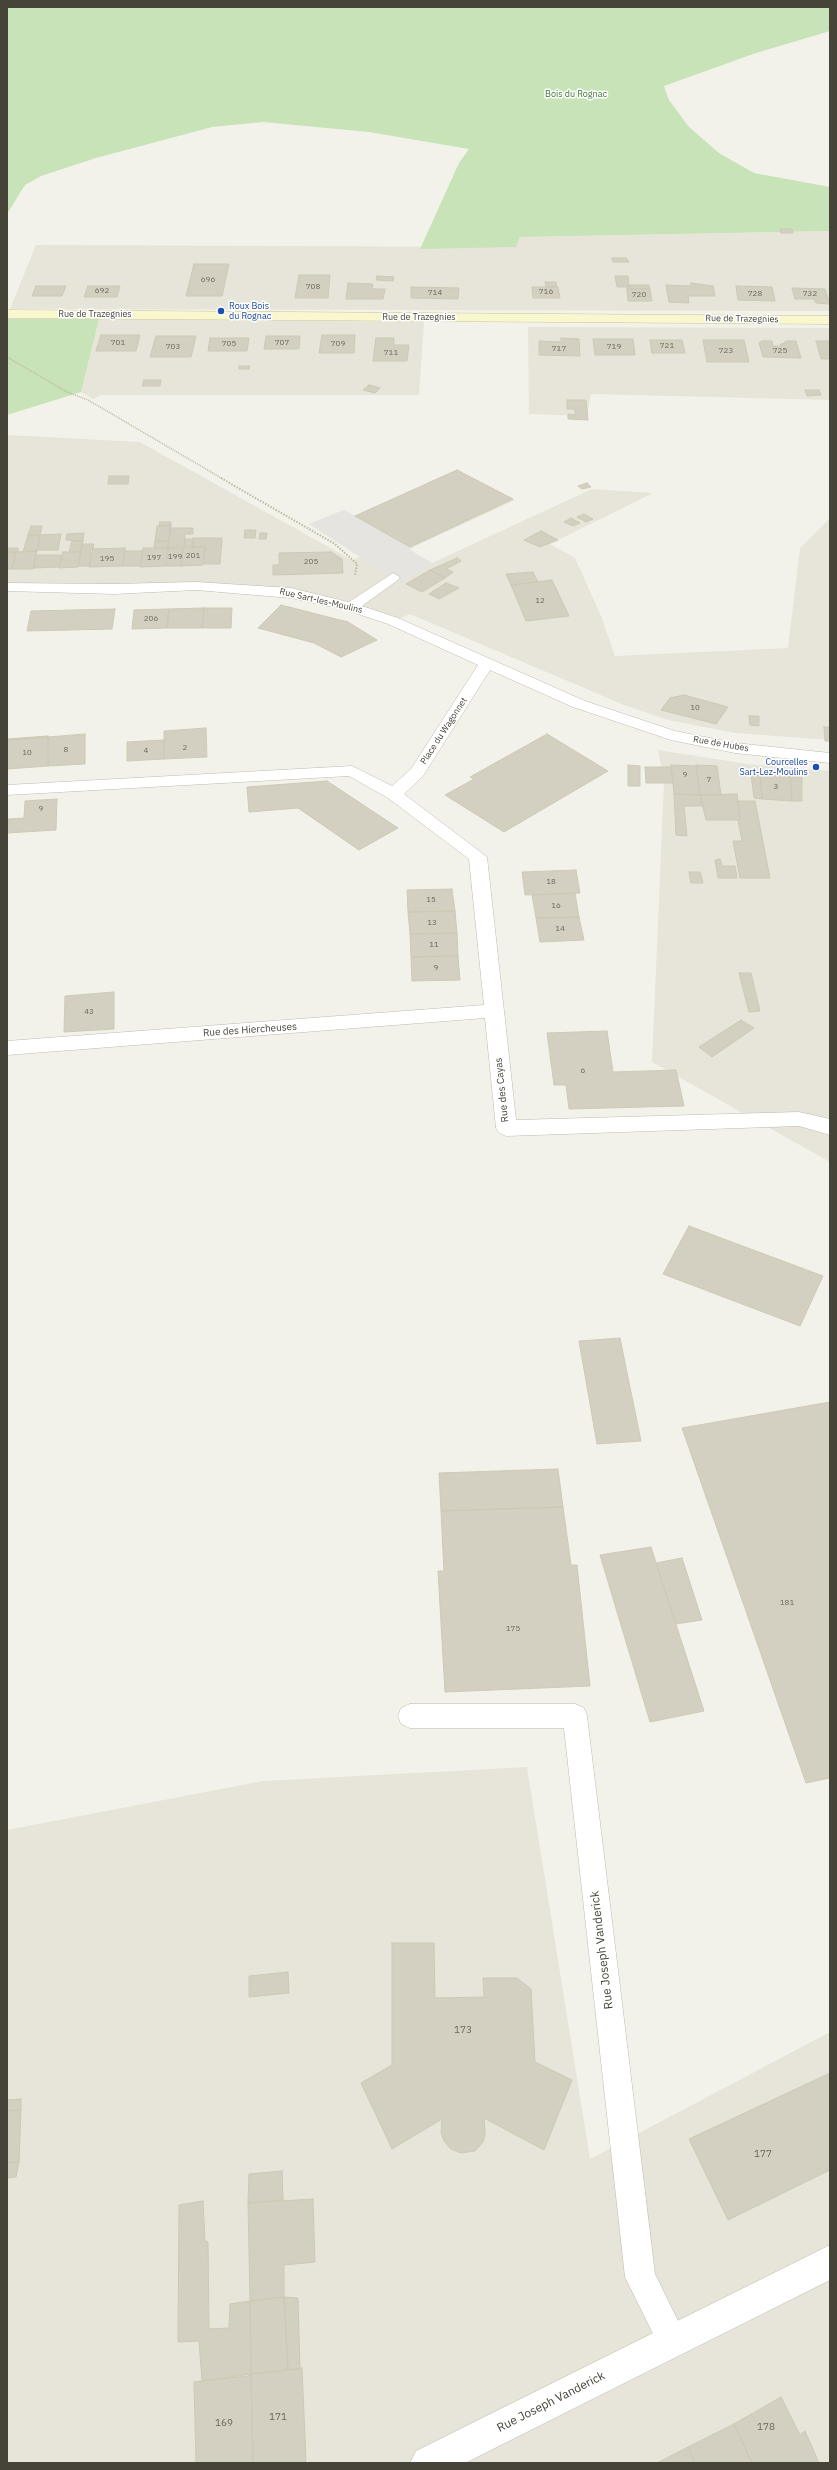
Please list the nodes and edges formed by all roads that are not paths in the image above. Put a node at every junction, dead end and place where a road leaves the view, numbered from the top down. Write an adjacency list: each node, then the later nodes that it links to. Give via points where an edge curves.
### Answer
1 (7, 314): 2 (main road, Rue de Trazegnies)
2 (830, 320)
3 (393, 578): 5 (lane)
4 (7, 587): 5 (street, Rue Sart-les-Moulins, via 238,588 291,593)
5 (344, 605): 6 (street, Rue Sart-les-Moulins, via 393,621)
6 (487, 663): 7 (street, Rue Sart-les-Moulins); 10 (street, Place du Wagonnet, via 417,772)
7 (614, 716): 8 (street, Rue de Hubes, via 671,734 735,748)
8 (830, 758)
9 (7, 790): 10 (street, via 352,771)
10 (394, 794): 11 (street, Rue des Cayas, via 478,856)
11 (493, 1011): 12 (street, Rue des Hiercheuses); 13 (street, Rue des Cayas, via 506,1128 799,1119)
12 (7, 1048)
13 (830, 1127)
14 (410, 1716): 16 (lane, Rue Joseph Vanderick, via 575,1716 640,2277)
15 (830, 2262): 16 (street, Rue Joseph Vanderick)
16 (673, 2341): 17 (street, Rue Joseph Vanderick)
17 (428, 2463)

